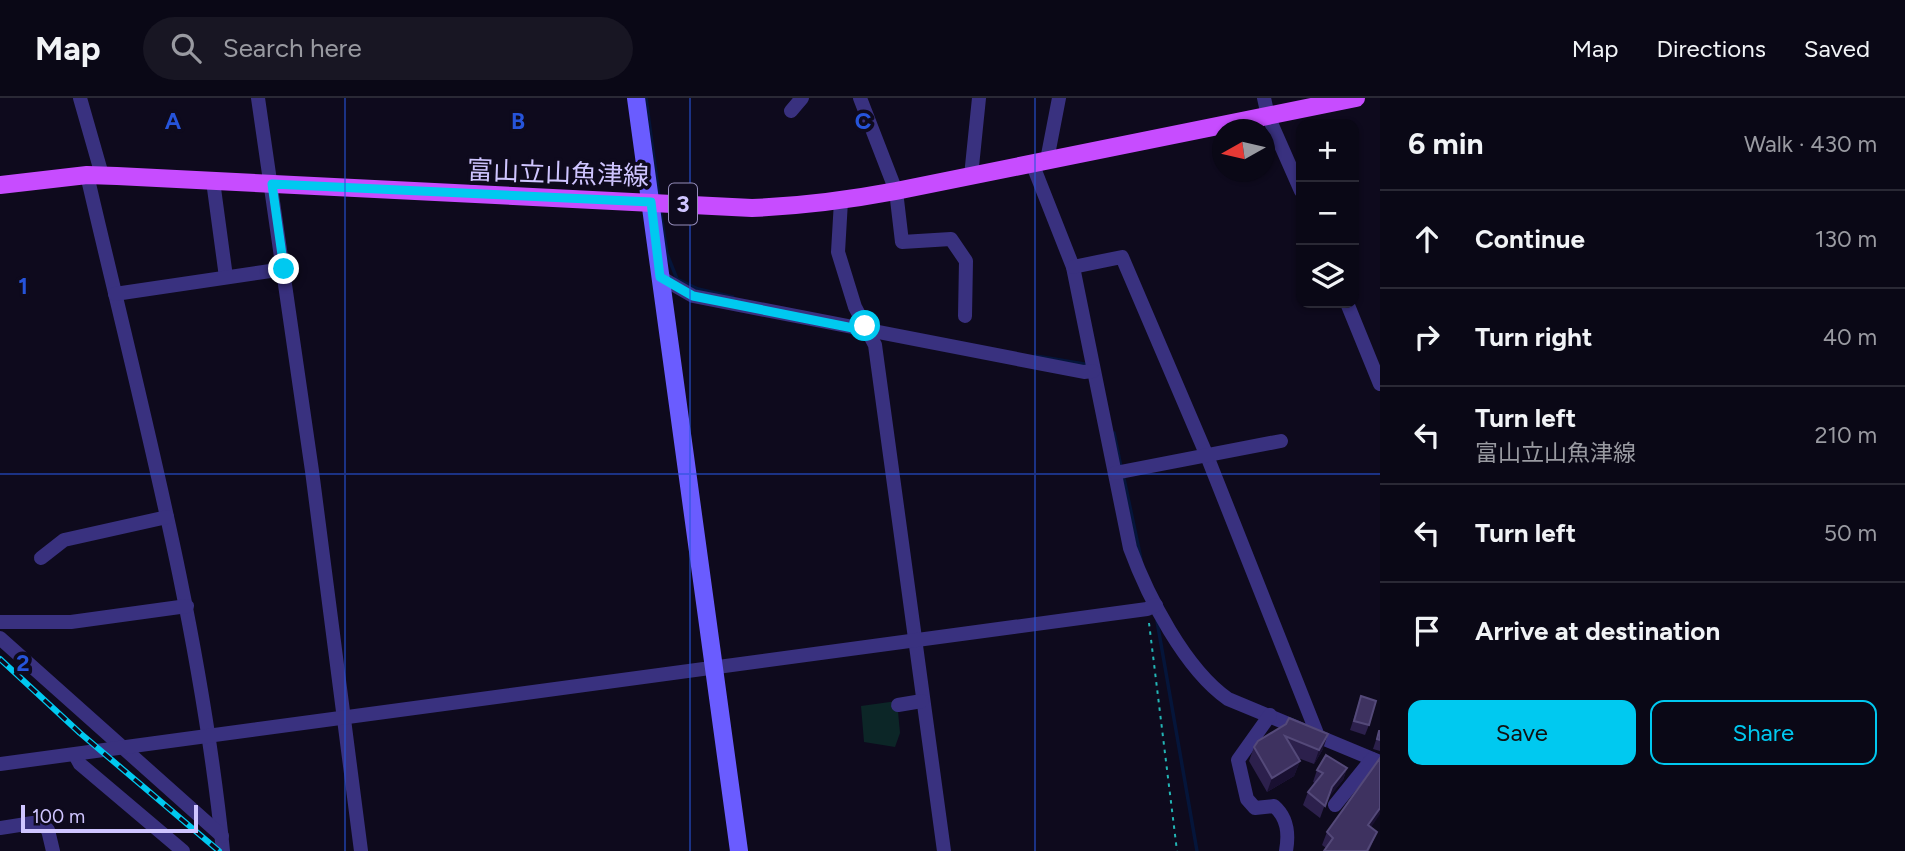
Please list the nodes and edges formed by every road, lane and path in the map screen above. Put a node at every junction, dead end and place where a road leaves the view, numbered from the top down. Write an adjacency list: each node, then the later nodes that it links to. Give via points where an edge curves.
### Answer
1 (80, 98): 13 (street)
2 (258, 98): 17 (street)
3 (636, 98): 21 (street)
4 (802, 98): 10 (street)
5 (860, 98): 19 (street)
6 (979, 98): 14 (street)
7 (1059, 98): 12 (street)
8 (1264, 98): 11 (street)
9 (1356, 98): 11 (main road, 富山立山魚津線 / 3)
10 (791, 111)
11 (1268, 117): 12 (main road, 富山立山魚津線 / 3); 16 (street)
12 (1040, 161): 14 (main road, 富山立山魚津線 / 3); 22 (street)
13 (95, 175): 15 (main road, 富山立山魚津線 / 3); 18 (main road, 富山立山魚津線 / 3); 26 (street)
14 (971, 176): 19 (main road, 富山立山魚津線 / 3)
15 (213, 181): 17 (main road, 富山立山魚津線 / 3); 24 (street)
16 (1297, 182)
17 (272, 184): 21 (main road, 富山立山魚津線 / 3); 23 (street)
18 (0, 185)
19 (895, 191): 20 (main road, 富山立山魚津線 / 3); 28 (street, via 902,242 951,239 966,261)
20 (841, 201): 21 (main road, 富山立山魚津線 / 3, via 752,208); 29 (street, via 838,252 855,307)
21 (651, 202): 25 (street)
22 (1073, 267): 30 (street); 33 (street, via 1122,257)
23 (284, 269): 24 (street); 46 (street)
24 (226, 277): 26 (street)
25 (660, 277): 29 (street, via 693,296); 42 (street)
26 (115, 294): 35 (street)
27 (1349, 308): 31 (street)
28 (965, 316)
29 (868, 331): 30 (street); 41 (street, via 875,345)
30 (1093, 371): 34 (street)
31 (1380, 384)
32 (1281, 441): 33 (street)
33 (1206, 456): 34 (street); 47 (street)
34 (1115, 473): 38 (street, via 1130,548)
35 (167, 517): 36 (street, via 64,540); 37 (street)
36 (41, 558)
37 (187, 607): 39 (street, via 71,622); 48 (street)
38 (1151, 607): 41 (street); 45 (street, via 1215,690); 62 (path)
39 (0, 622)
40 (0, 638): 49 (street)
41 (916, 642): 42 (street); 43 (street)
42 (713, 666): 46 (street); 60 (street)
43 (922, 701): 44 (street); 61 (street)
44 (898, 705)
45 (1270, 715): 47 (street); 63 (street, via 1238,760 1247,799 1255,808 1274,806 1283,814)
46 (342, 718): 48 (street); 59 (street)
47 (1318, 736): 51 (street)
48 (209, 737): 49 (street); 55 (street)
49 (122, 748): 50 (street); 55 (street)
50 (75, 755): 52 (street); 57 (street)
51 (1376, 760): 53 (street)
52 (0, 764)
53 (1335, 805)
54 (0, 828): 56 (street, via 39,822 48,830)
55 (222, 836): 58 (street)
56 (53, 851)
57 (183, 851)
58 (223, 851)
59 (361, 851)
60 (739, 851)
61 (944, 851)
62 (1177, 851)
63 (1286, 851)

